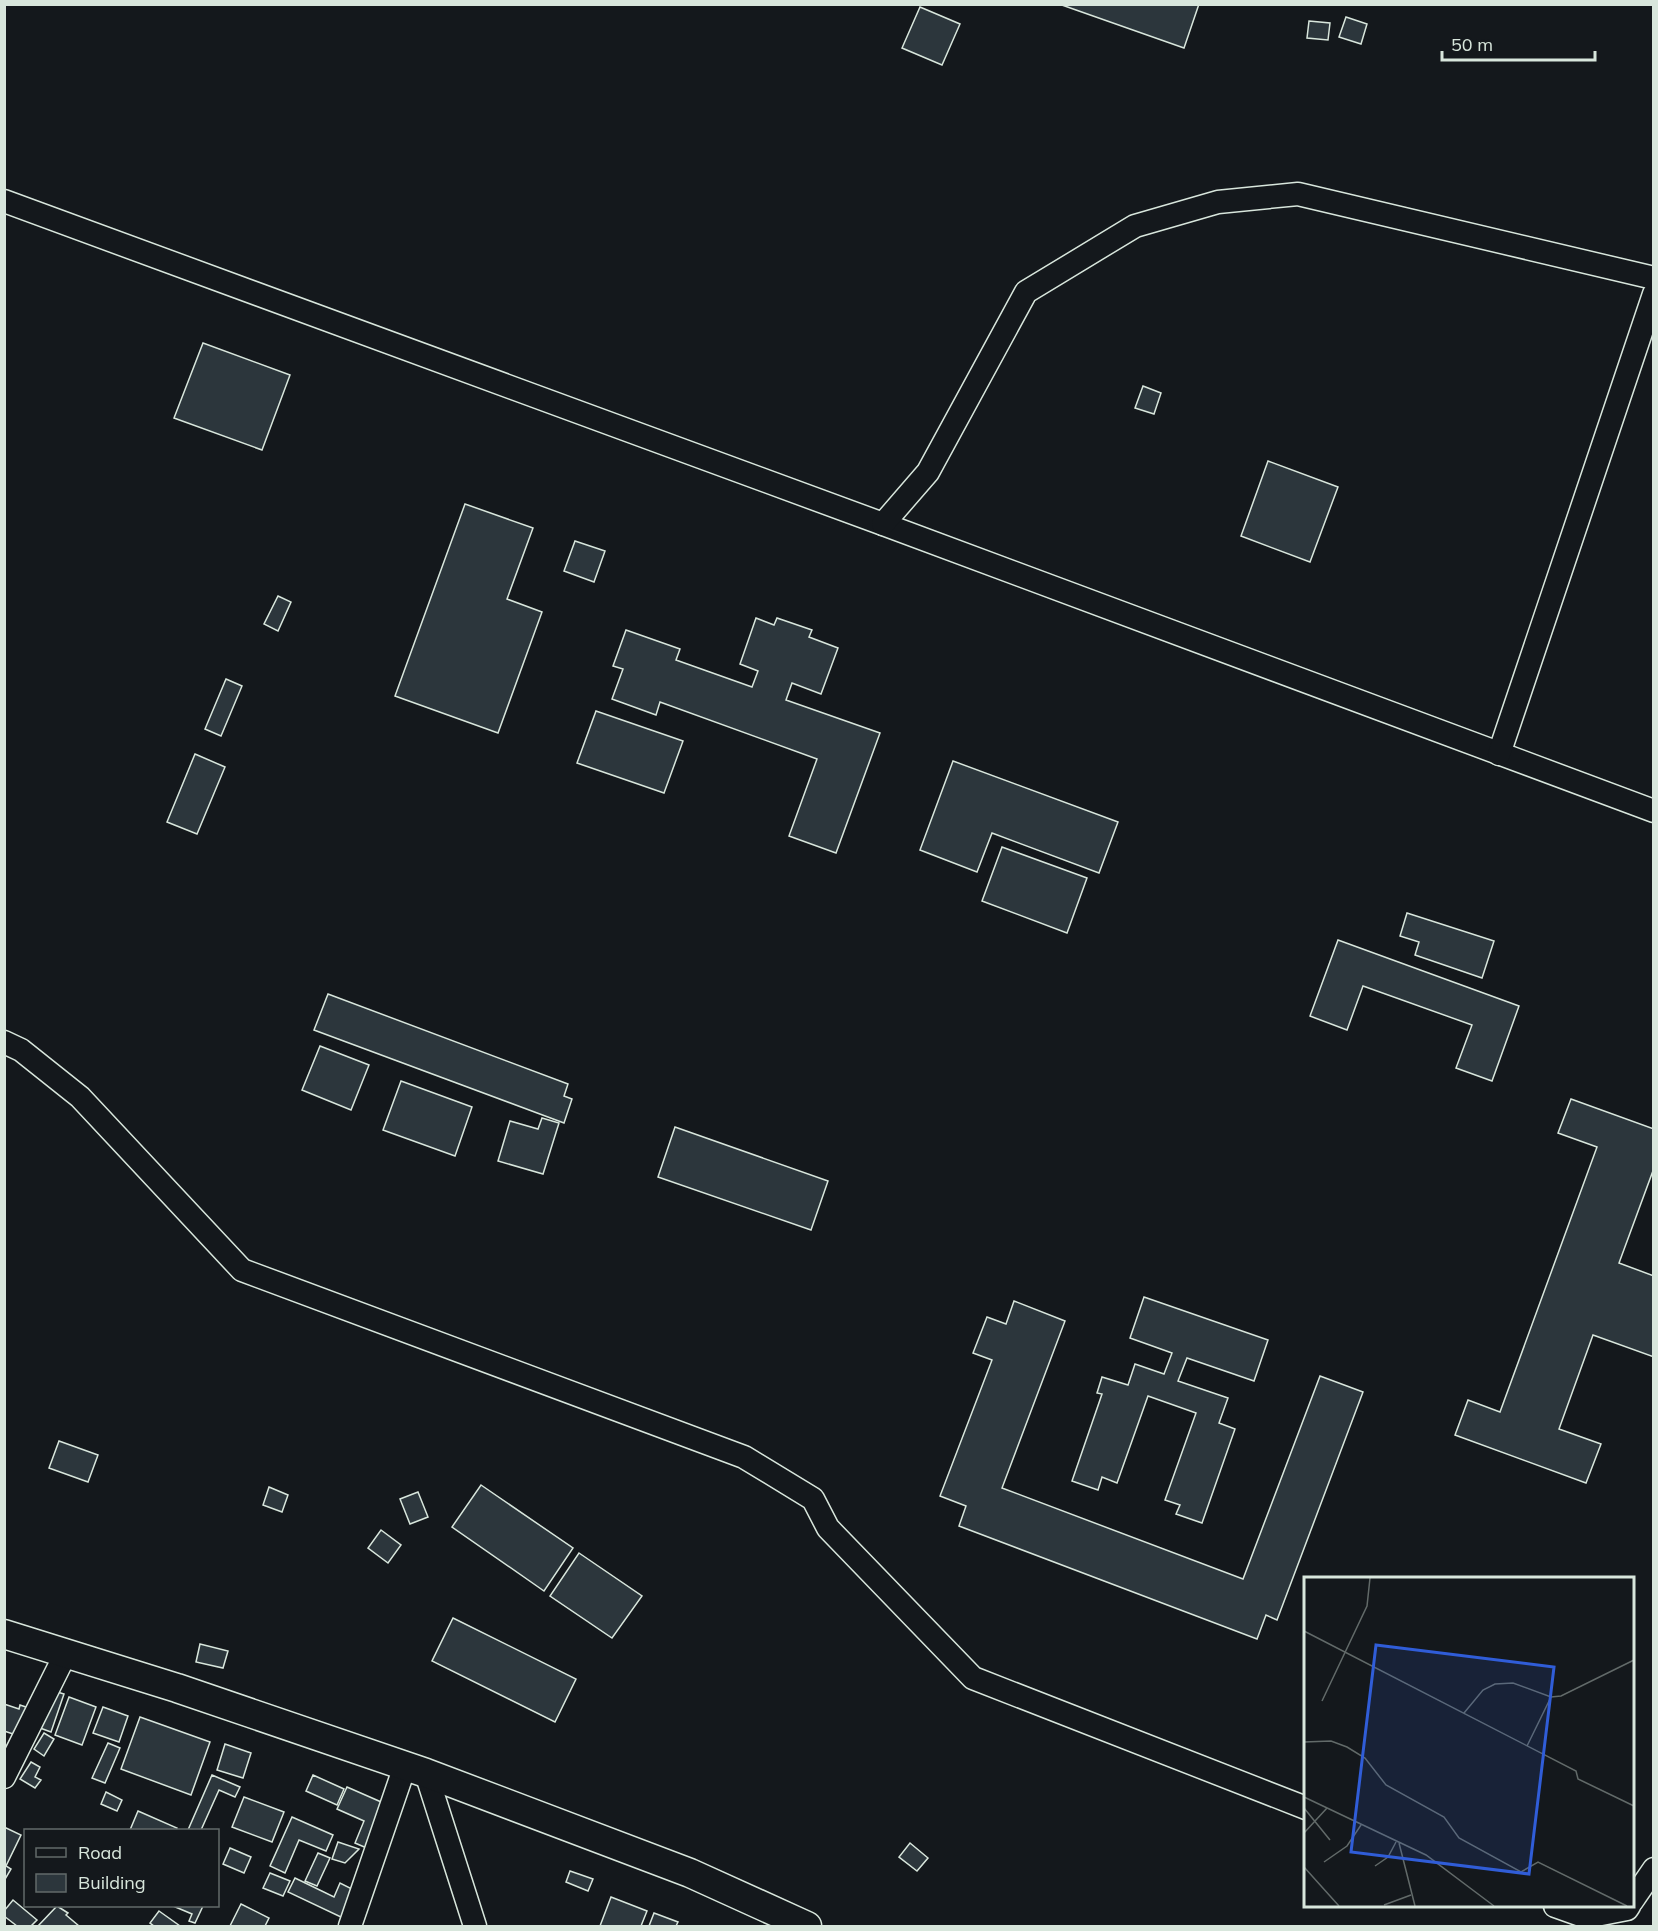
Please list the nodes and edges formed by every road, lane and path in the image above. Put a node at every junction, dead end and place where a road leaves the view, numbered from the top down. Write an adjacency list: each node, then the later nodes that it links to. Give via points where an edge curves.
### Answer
1 (4, 201): 4 (street)
2 (1653, 279): 4 (street, via 1298,194 1218,202 1135,226 1026,292 928,472)
3 (1653, 294): 5 (street)
4 (883, 524): 5 (street)
5 (1499, 754): 6 (street)
6 (1653, 811)
7 (4, 1042): 12 (street, via 21,1050 80,1097 242,1270 744,1457 813,1499 828,1528 974,1678)
8 (4, 1634): 9 (main road)
9 (66, 1653): 10 (main road); 11 (street)
10 (415, 1770): 17 (street); 18 (street); 19 (main road, via 690,1873)
11 (4, 1777)
12 (1304, 1808)
13 (1653, 1869): 14 (street)
14 (1634, 1898)
15 (1560, 1907): 16 (street, via 1586,1917)
16 (1628, 1907)
17 (350, 1926)
18 (475, 1926)
19 (807, 1926)

